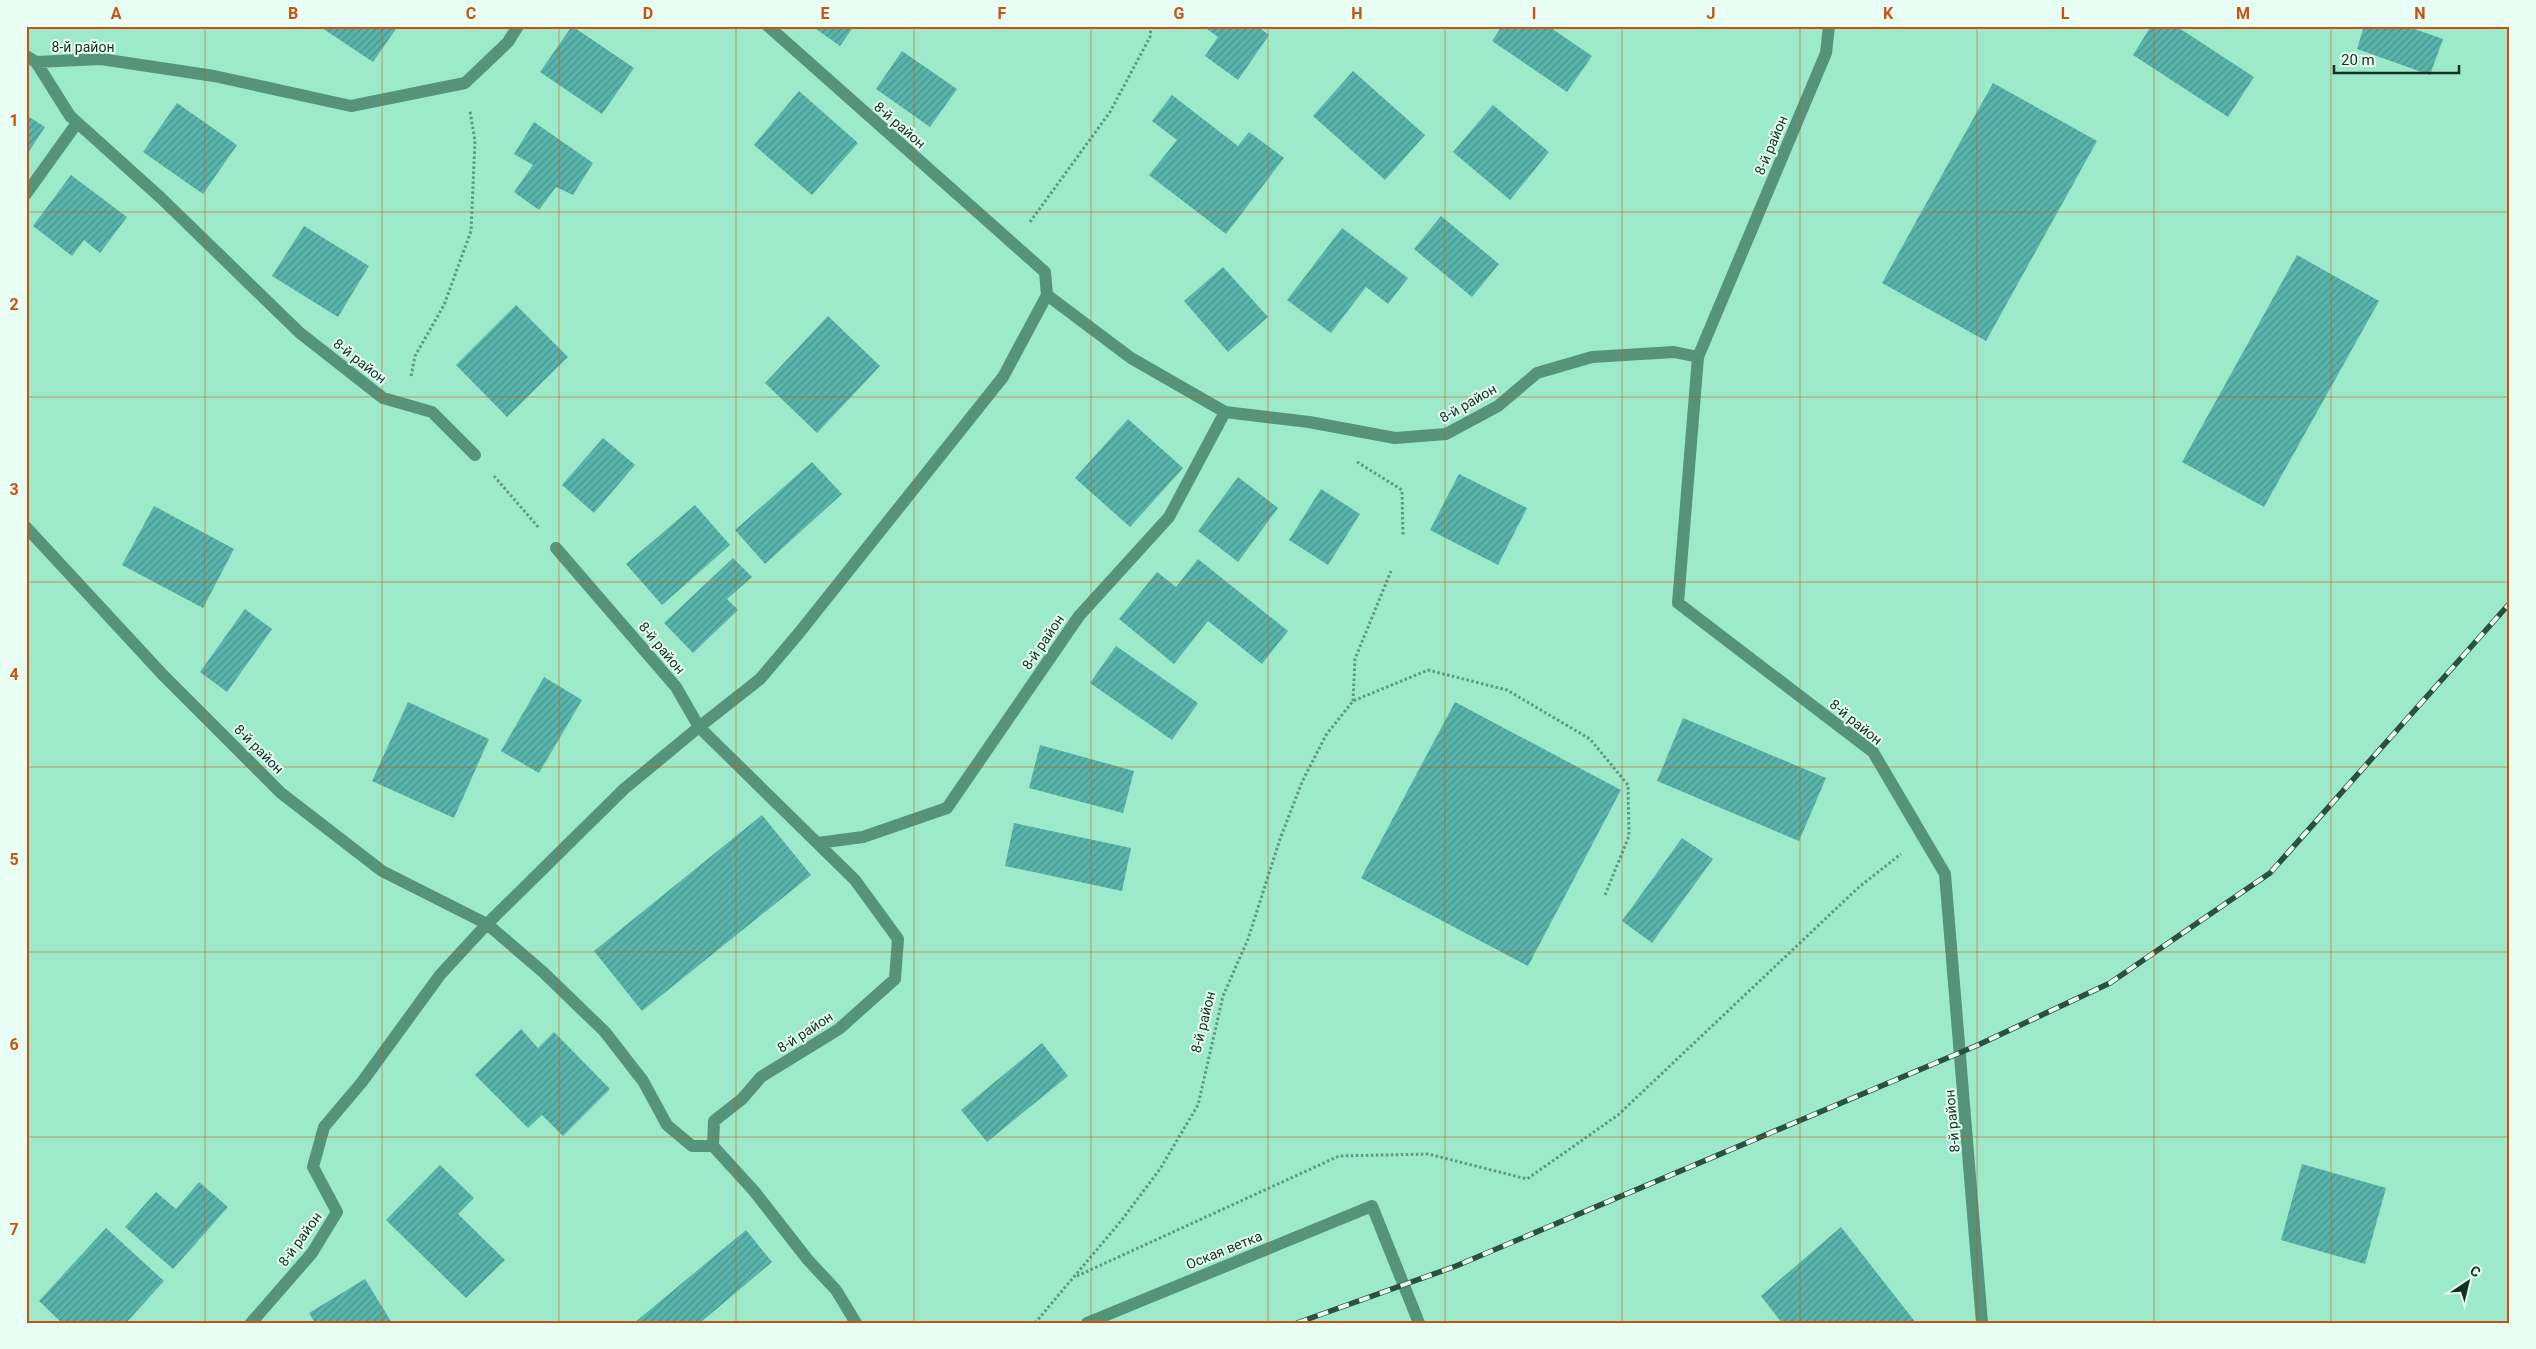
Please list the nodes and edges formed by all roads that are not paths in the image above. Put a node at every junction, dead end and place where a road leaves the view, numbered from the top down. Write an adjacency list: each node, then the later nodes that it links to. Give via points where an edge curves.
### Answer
1 (518, 26): 4 (street, 8-й район, via 508,42 464,83 351,106 214,76 101,59)
2 (768, 26): 7 (street, 8-й район, via 1045,272)
3 (1829, 26): 8 (street, 8-й район, via 1826,53)
4 (31, 59): 5 (street, 8-й район)
5 (77, 123): 6 (street); 10 (street, 8-й район, via 161,198 300,333 383,398 432,412)
6 (26, 194)
7 (1047, 295): 9 (street, 8-й район, via 1131,358); 13 (street, 8-й район, via 1004,378 800,633 760,679)
8 (1698, 357): 9 (street, 8-й район, via 1674,352 1592,357 1537,373 1498,406 1446,434 1395,438 1309,422); 21 (street, 8-й район, via 1678,603 1873,752 1946,874)
9 (1225, 412): 14 (street, 8-й район, via 1169,517 1079,616 947,808 863,837)
10 (475, 455)
11 (26, 527): 15 (street, 8-й район, via 162,675 281,793 382,871)
12 (556, 548): 13 (street, 8-й район, via 676,687)
13 (699, 727): 14 (street, 8-й район); 15 (street, 8-й район, via 624,789)
14 (818, 843): 16 (street, 8-й район, via 855,880 898,939 895,979 839,1029 761,1077 742,1099 714,1121)
15 (486, 924): 16 (street, 8-й район, via 543,972 605,1032 643,1081 667,1125 692,1146); 17 (street, 8-й район, via 440,975 362,1082 324,1127 313,1167 337,1212 312,1252)
16 (713, 1146): 18 (street, via 836,1290)
17 (251, 1323)
18 (856, 1323)
19 (1087, 1323): 20 (street, Оская ветка, via 1372,1206)
20 (1419, 1323)
21 (1982, 1323)

